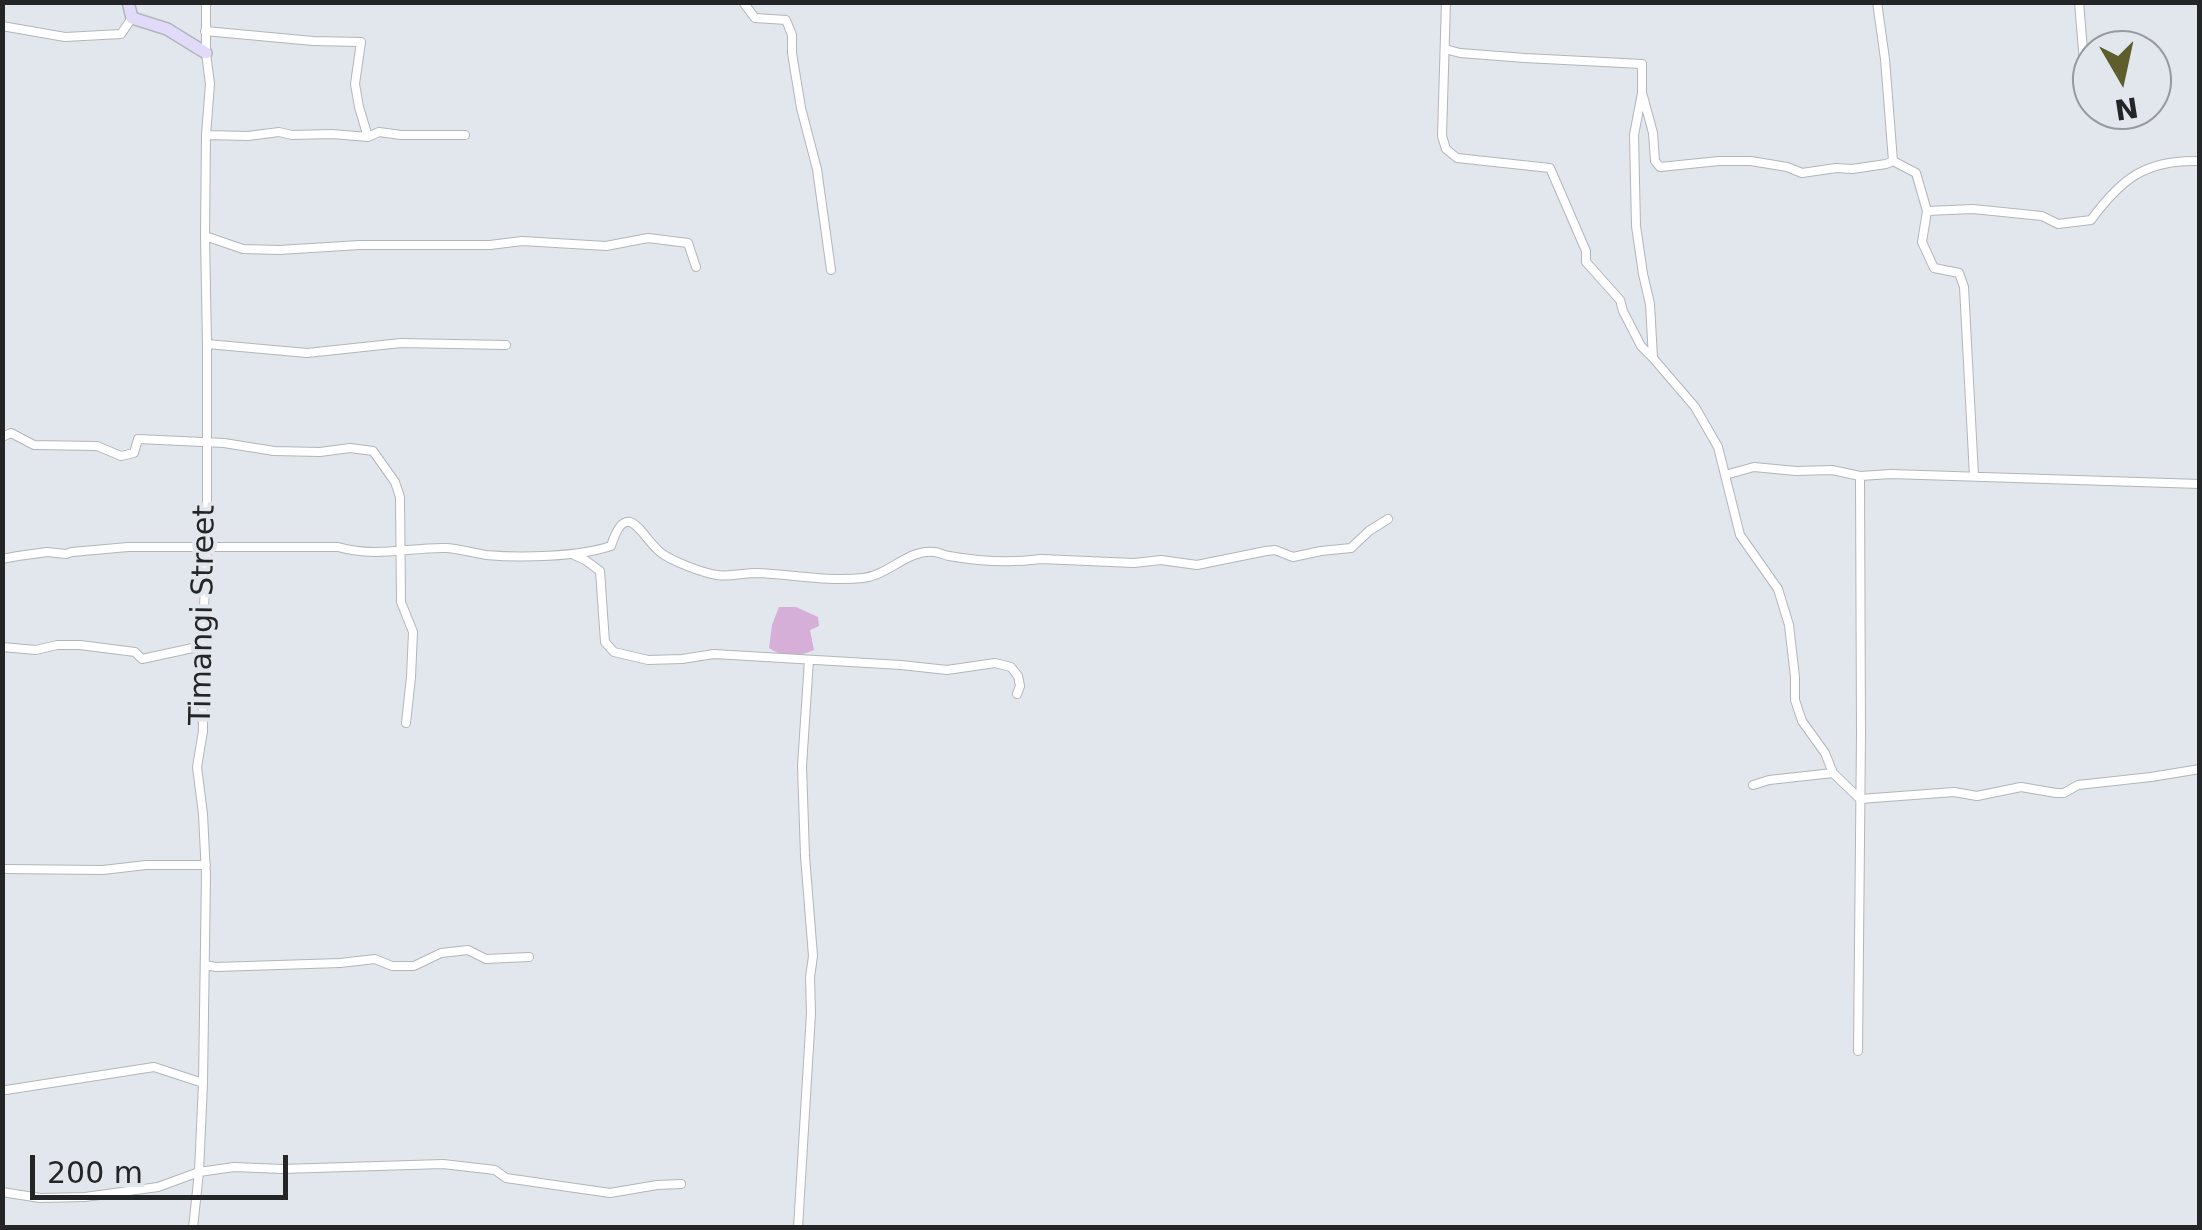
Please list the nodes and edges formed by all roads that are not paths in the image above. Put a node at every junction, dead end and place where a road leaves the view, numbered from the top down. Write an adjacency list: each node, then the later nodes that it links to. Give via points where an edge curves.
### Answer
1 (128, 2): 7 (street)
2 (206, 2): 10 (street, Timangi Street)
3 (743, 2): 22 (street, via 755,18 786,20 792,34)
4 (1446, 2): 11 (street)
5 (1877, 2): 17 (street)
6 (2078, 2): 9 (street)
7 (132, 18): 8 (street, via 120,34 65,37); 12 (street, via 167,29)
8 (2, 26)
9 (2081, 30)
10 (205, 31): 12 (street, Timangi Street); 16 (street, via 362,42 355,84)
11 (1445, 49): 13 (street, via 1642,64); 25 (street, via 1446,149 1457,158 1550,168 1586,262 1620,300 1641,346)
12 (206, 53): 14 (street, Timangi Street)
13 (1642, 93): 17 (street, via 1660,168 1750,162 1802,173); 25 (street, via 1634,135 1636,226)
14 (206, 135): 16 (street); 20 (street, Timangi Street)
15 (465, 135): 16 (street)
16 (368, 136)
17 (1893, 161): 19 (street, via 1916,174)
18 (2200, 161): 19 (street, via 2172,161 2126,179 2091,220 2058,224 2042,216 1973,209)
19 (1928, 211): 30 (street, via 1922,242 1934,268 1959,272 1964,286)
20 (205, 236): 21 (street, via 243,250 522,241 606,246 648,238 688,243); 23 (street, Timangi Street)
21 (696, 267)
22 (831, 270)
23 (207, 344): 24 (street, via 307,353 400,343); 27 (street, Timangi Street)
24 (506, 345)
25 (1654, 358): 28 (street, via 1695,406 1718,447)
26 (2, 437): 27 (street, via 97,446 122,456 134,453 138,439)
27 (206, 444): 33 (street, Timangi Street); 34 (street, via 373,451 396,482)
28 (1724, 475): 29 (street, via 1754,467); 43 (street, via 1740,535 1778,589 1802,721)
29 (1860, 476): 30 (street); 45 (street)
30 (1974, 476): 31 (street)
31 (2200, 484)
32 (1388, 519): 35 (street, via 1351,548 1293,557 1275,550 1197,565 934,552 913,554 867,578 718,575 680,563 635,524 623,523 610,546)
33 (207, 547): 34 (street); 36 (street); 37 (street, Timangi Street)
34 (399, 553): 35 (street, via 448,548 486,555); 41 (street, via 401,602 413,632)
35 (570, 554): 39 (street, via 600,571 605,642 614,652 648,660 714,654)
36 (2, 559)
37 (202, 646): 38 (street, via 142,658 80,645); 46 (street, Timangi Street, via 197,767)
38 (2, 647)
39 (809, 660): 40 (street, via 947,670 994,663 1018,676); 57 (street, via 802,766 813,956)
40 (1018, 694)
41 (406, 724)
42 (2200, 769): 45 (street, via 2078,785 2056,794 2021,787 1978,796)
43 (1833, 773): 44 (street); 45 (street)
44 (1753, 785)
45 (1860, 800): 50 (street)
46 (206, 865): 47 (street); 49 (street, Timangi Street)
47 (2, 869)
48 (529, 957): 49 (street, via 486,959 468,950 442,952 414,966 375,959)
49 (204, 965): 51 (street, Timangi Street)
50 (1858, 1051)
51 (203, 1083): 52 (street, via 154,1067); 53 (street, Timangi Street)
52 (6, 1090)
53 (199, 1172): 54 (street, via 442,1164 610,1194); 55 (street, via 158,1187 86,1197); 56 (street, Timangi Street)
54 (682, 1184)
55 (2, 1192)
56 (193, 1228)
57 (798, 1228)

